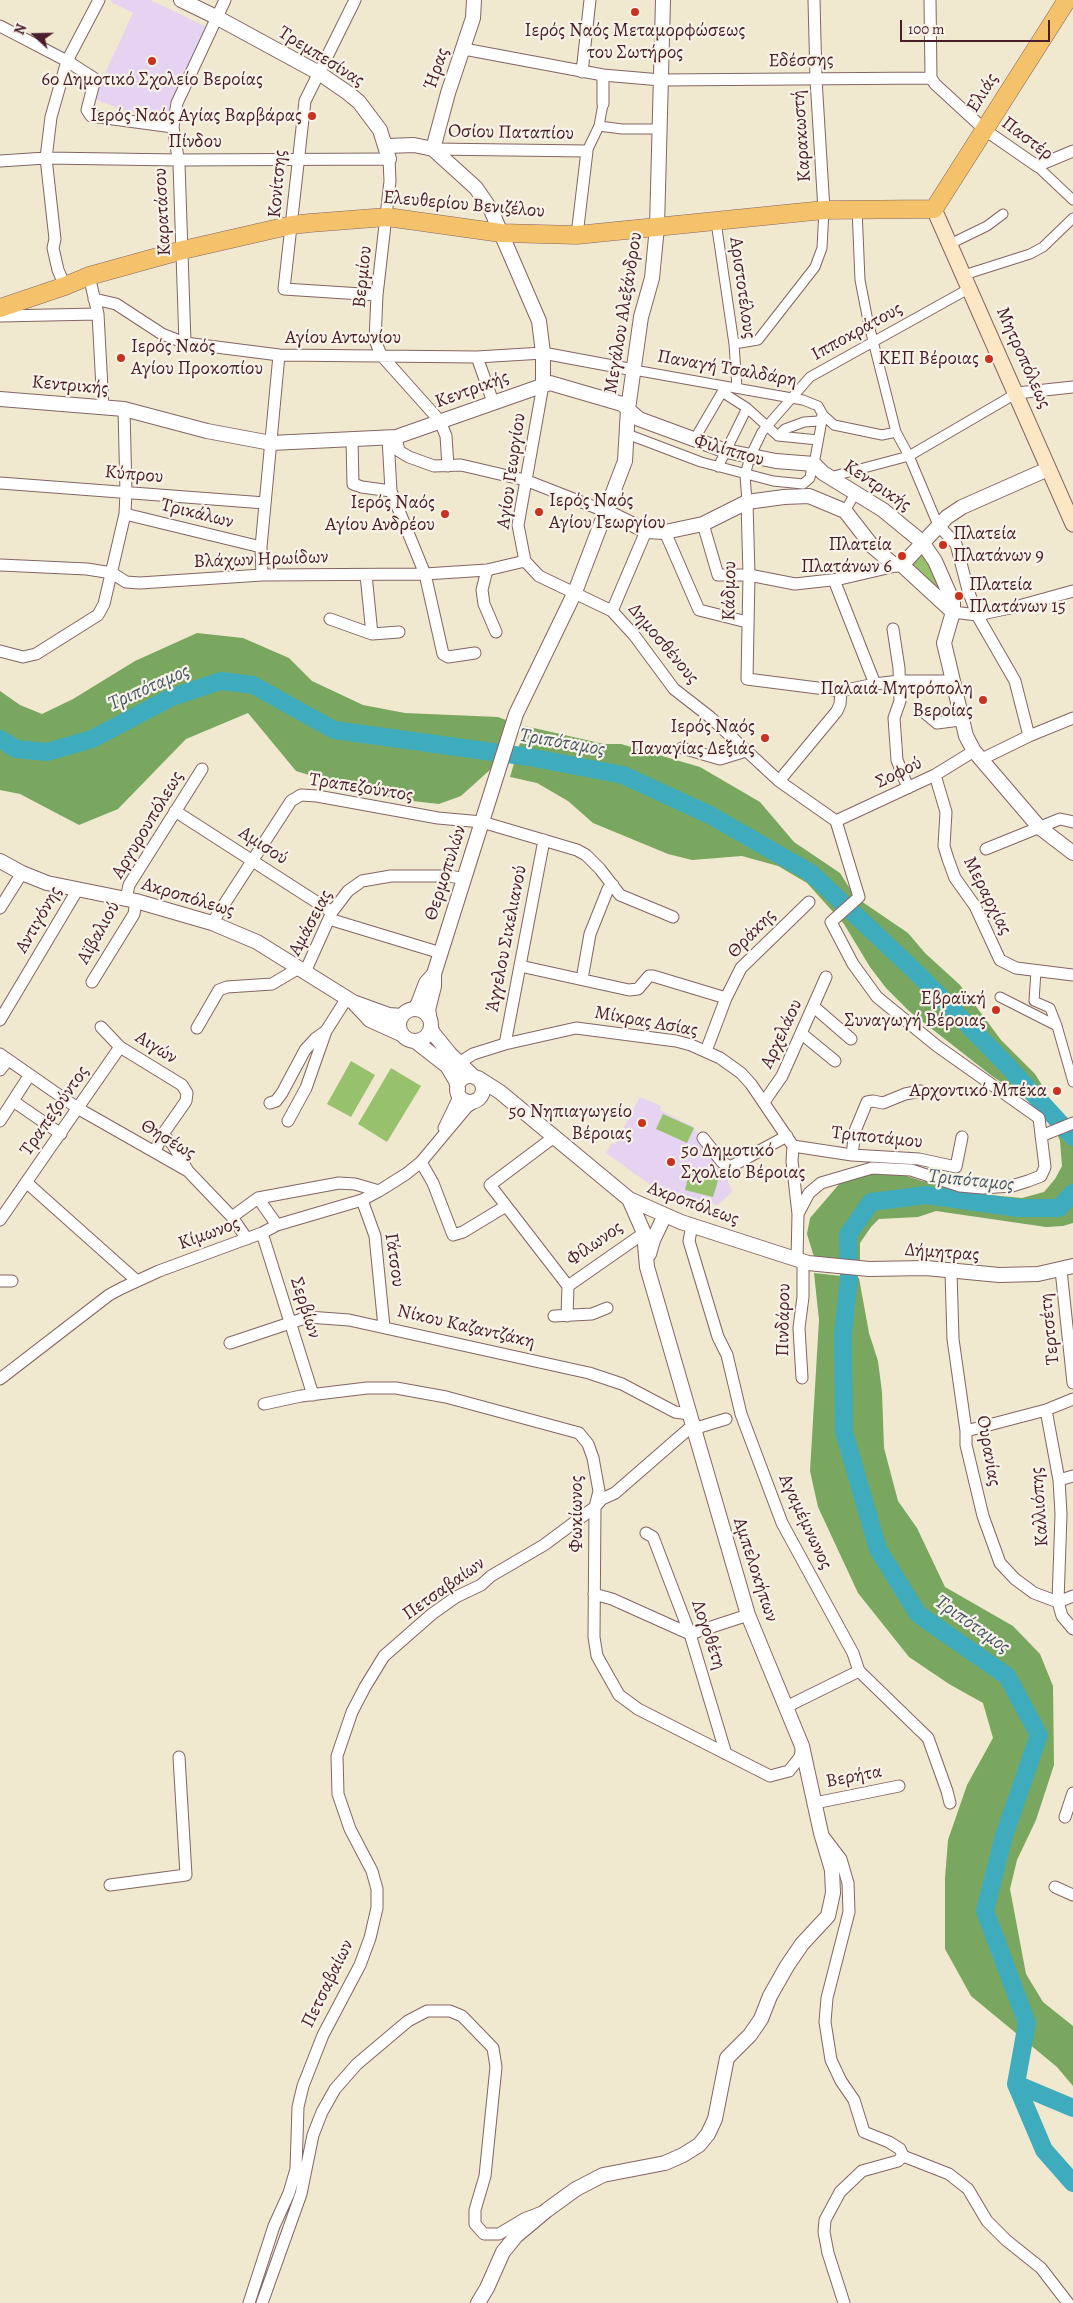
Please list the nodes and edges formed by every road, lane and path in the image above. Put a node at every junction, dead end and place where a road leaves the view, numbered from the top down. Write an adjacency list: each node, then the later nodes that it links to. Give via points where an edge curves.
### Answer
1 (99, 0): 14 (street)
2 (181, 0): 11 (street, Τρεμπεσίνας)
3 (225, 0): 11 (street, Καρατάσου)
4 (355, 0): 16 (street, Κονίτσης)
5 (474, 0): 13 (street, Ήρας, via 473,18)
6 (590, 0): 15 (street)
7 (663, 0): 20 (street, Μεγάλου Αλεξάνδρου)
8 (814, 0): 19 (street, Καρακωστή)
9 (930, 0): 18 (street)
10 (1067, 0): 25 (main road, Ελιάς)
11 (216, 17): 16 (street, Τρεμπεσίνας); 23 (street, Καρατάσου, via 177,103)
12 (0, 26): 14 (street)
13 (464, 50): 15 (street, Εδέσσης); 26 (street, Ήρας, via 448,93)
14 (66, 61): 23 (street, via 95,79 87,110 91,116); 30 (street, via 50,117)
15 (582, 72): 17 (street, Εδέσσης)
16 (319, 73): 28 (street, Τρεμπεσίνας, via 360,102 380,130); 31 (street, Κονίτσης, via 305,101)
17 (602, 75): 20 (street, Εδέσσης); 21 (street)
18 (931, 78): 19 (street, Εδέσσης); 25 (street, Παστέρ)
19 (816, 79): 20 (street, Εδέσσης); 38 (street, Καρακωστή)
20 (661, 80): 24 (street, Μεγάλου Αλεξάνδρου)
21 (603, 104): 22 (street)
22 (599, 126): 24 (street); 29 (street)
23 (173, 127): 32 (street, Καρατάσου)
24 (660, 129): 44 (street, Μεγάλου Αλεξάνδρου)
25 (985, 130): 34 (street, Παστέρ); 37 (main road, Ελιάς)
26 (434, 150): 28 (street, via 414,145); 29 (street, Οσίου Παταπίου); 45 (street, via 476,188)
27 (1073, 151): 34 (street)
28 (388, 152): 31 (street, Πίνδου); 40 (street, Τρεμπεσίνας, via 390,181)
29 (587, 152): 46 (street)
30 (46, 158): 32 (street, Πίνδου); 33 (street, Πίνδου); 51 (street, via 55,239 53,248)
31 (297, 159): 32 (street, Πίνδου); 43 (street, Κονίτσης)
32 (178, 160): 48 (street, Καρατάσου)
33 (0, 161)
34 (1037, 166): 35 (street, Παστέρ)
35 (1073, 200)
36 (857, 209): 37 (main road, Ελευθερίου Βενιζέλου); 38 (main road, Ελευθερίου Βενιζέλου); 57 (street, via 860,280)
37 (934, 209): 47 (main road, Μητροπόλεως)
38 (824, 210): 42 (main road, Ελευθερίου Βενιζέλου); 59 (street, via 822,248 815,267 758,340)
39 (1003, 214): 47 (street, via 987,226)
40 (386, 217): 43 (main road, Ελευθερίου Βενιζέλου); 45 (main road, Ελευθερίου Βενιζέλου); 52 (street, Βερμίου)
41 (1073, 218): 50 (street, Ιπποκράτους, via 1043,247)
42 (716, 222): 44 (main road, Ελευθερίου Βενιζέλου); 59 (street, Αριστοτέλους)
43 (292, 226): 48 (main road, Ελευθερίου Βενιζέλου); 52 (street, Κονίτσης, via 284,289)
44 (657, 227): 46 (main road, Ελευθερίου Βενιζέλου); 64 (street, Μεγάλου Αλεξάνδρου, via 652,278 641,317)
45 (501, 233): 46 (main road, Ελευθερίου Βενιζέλου); 60 (street, via 538,321)
46 (577, 235)
47 (950, 244): 50 (main road, Μητροπόλεως)
48 (184, 250): 49 (main road, Ελευθερίου Βενιζέλου); 58 (street, Καρατάσου)
49 (89, 276): 51 (main road, Ελευθερίου Βενιζέλου); 53 (street)
50 (967, 282): 57 (street, Ιπποκράτους); 69 (main road, Μητροπόλεως)
51 (65, 286): 54 (main road, Ελευθερίου Βενιζέλου)
52 (377, 295): 62 (street, Βερμίου, via 375,340)
53 (94, 299): 55 (street); 58 (street, Αγίου Αντωνίου, via 116,304 162,334)
54 (0, 308)
55 (98, 314): 56 (street); 73 (street)
56 (0, 316)
57 (874, 342): 70 (street, Ιπποκράτους, via 810,377); 80 (street)
58 (185, 343): 61 (street, Αγίου Αντωνίου)
59 (734, 344): 67 (street, Αριστοτέλους)
60 (543, 353): 63 (street, Αγίου Αντωνίου); 64 (street, Παναγή Τσαλδάρη); 65 (street)
61 (279, 355): 62 (street, Αγίου Αντωνίου); 87 (street)
62 (381, 355): 63 (street, Αγίου Αντωνίου); 78 (street, Βερμίου)
63 (477, 357): 72 (street)
64 (634, 370): 68 (street, Παναγή Τσαλδάρη); 75 (street, Μεγάλου Αλεξάνδρου)
65 (543, 385): 72 (street, Κεντρικής); 75 (street, Κεντρικής, via 550,383 581,391 622,404); 99 (street, Αγίου Γεωργίου)
66 (1073, 387): 69 (street)
67 (737, 388): 68 (street, Παναγή Τσαλδάρη); 70 (street, Παναγή Τσαλδάρη)
68 (723, 389): 74 (street); 86 (street)
69 (1017, 393): 90 (street); 96 (main road, Μητροπόλεως)
70 (791, 398): 77 (street, Παναγή Τσαλδάρη, via 818,406); 79 (street, Ιπποκράτους)
71 (0, 399): 73 (street, Κεντρικής)
72 (493, 402): 78 (street, Κεντρικής)
73 (103, 406): 76 (street, Κεντρικής)
74 (746, 408): 79 (street); 88 (street)
75 (628, 409): 81 (street, Μεγάλου Αλεξάνδρου); 86 (street, Κεντρικής, via 639,419)
76 (124, 410): 87 (street, Κεντρικής); 102 (street)
77 (823, 415): 80 (street, Παναγή Τσαλδάρη, via 834,425 850,429 882,435); 82 (street, via 818,421 785,428); 85 (street, Φιλίππου)
78 (440, 421): 83 (street, Κεντρικής); 94 (street, Βερμίου, via 446,436)
79 (766, 426): 82 (street); 91 (street, Ιπποκράτους)
80 (896, 432): 90 (street)
81 (627, 434): 89 (street, Φιλίππου); 107 (street, Μεγάλου Αλεξάνδρου, via 625,461)
82 (778, 436): 85 (street)
83 (392, 438): 84 (street, Κεντρικής); 94 (street, via 399,451 409,457 434,466); 101 (street)
84 (352, 440): 87 (street, Κεντρικής); 101 (street, via 353,484)
85 (818, 440): 93 (street, Φιλίππου)
86 (695, 441): 88 (street, Κεντρικής); 89 (street); 92 (street)
87 (271, 443): 105 (street)
88 (726, 451): 91 (street, Κεντρικής); 95 (street)
89 (677, 453): 92 (street, Φιλίππου)
90 (910, 456): 98 (street); 111 (street)
91 (750, 457): 93 (street, Κεντρικής); 97 (street, Ιπποκράτους)
92 (701, 462): 95 (street, Φιλίππου)
93 (813, 464): 97 (street, Φιλίππου, via 810,478 803,484); 98 (street, Κεντρικής)
94 (448, 466): 99 (street, via 460,465)
95 (718, 466): 97 (street, Φιλίππου)
96 (1048, 469): 110 (main road, Μητροπόλεως); 111 (street, via 962,508)
97 (745, 475): 104 (street, Ιπποκράτους)
98 (830, 477): 103 (street, Κεντρικής)
99 (525, 480): 107 (street); 116 (street, Αγίου Γεωργίου, via 518,525)
100 (0, 483): 102 (street, Κύπρου)
101 (391, 491): 121 (street)
102 (126, 492): 105 (street, Κύπρου); 108 (street)
103 (856, 492): 106 (street); 114 (street, Κεντρικής, via 884,510)
104 (747, 502): 106 (street, via 800,495); 109 (street); 124 (street, Κάδμου)
105 (265, 503): 115 (street)
106 (845, 511): 118 (street, via 873,547 893,564)
107 (607, 512): 112 (street); 127 (street, Μεγάλου Αλεξάνδρου)
108 (125, 514): 115 (street, Τρικάλων); 120 (street)
109 (703, 524): 113 (street); 124 (street, via 718,575)
110 (1073, 524)
111 (938, 525): 114 (street); 130 (street, via 956,544)
112 (646, 531): 113 (street); 128 (street)
113 (665, 532): 132 (street, via 699,610)
114 (922, 542): 118 (street); 129 (street, Κεντρικής, via 949,589)
115 (261, 547): 122 (street)
116 (525, 562): 119 (street, Βλάχων Ηρωίδων); 127 (street, via 538,576)
117 (0, 565): 120 (street, Βλάχων Ηρωίδων)
118 (902, 565): 125 (street); 129 (street)
119 (487, 570): 121 (street, Βλάχων Ηρωίδων); 135 (street, via 482,590 484,604)
120 (112, 573): 122 (street, Βλάχων Ηρωίδων, via 126,582 140,583); 137 (street, via 104,604 90,622 24,658)
121 (425, 574): 123 (street, Βλάχων Ηρωίδων); 138 (street, via 443,654 448,657)
122 (262, 575): 123 (street, Βλάχων Ηρωίδων)
123 (366, 575): 136 (street)
124 (749, 575): 125 (street, via 795,584); 132 (street, Κάδμου)
125 (834, 580): 141 (street)
126 (1073, 590): 130 (street, via 1015,608)
127 (575, 592): 128 (street, Δημοσθένους); 158 (street, Θερμοπυλών, via 516,714)
128 (612, 611): 148 (street, Δημοσθένους, via 674,689)
129 (954, 612): 130 (street); 140 (street, via 944,643)
130 (977, 615): 146 (street, via 1015,681)
131 (330, 619): 136 (street)
132 (747, 622): 142 (street, Κάδμου, via 747,679)
133 (893, 629): 139 (street)
134 (399, 632): 136 (street)
135 (496, 632)
136 (372, 634)
137 (0, 651)
138 (475, 653)
139 (899, 681): 140 (street); 141 (street); 153 (street, via 895,738 897,760)
140 (951, 681): 145 (street)
141 (875, 684): 142 (street)
142 (841, 691): 152 (street, via 837,711)
143 (924, 714): 145 (street, via 937,723)
144 (1073, 718): 146 (street, Σοφού)
145 (960, 720): 149 (street)
146 (1029, 736): 149 (street, Σοφού)
147 (682, 748): 148 (street, via 720,758)
148 (746, 751): 152 (street, Δημοσθένους)
149 (978, 755): 151 (street, Σοφού); 160 (street)
150 (202, 770): 154 (street, Αργυρουπόλεως)
151 (935, 775): 153 (street, Σοφού); 179 (street, Μεραρχίας, via 946,812 944,846 955,878 975,906 1000,960 1016,968)
152 (779, 781): 157 (street, Δημοσθένους)
153 (908, 788): 157 (street, Σοφού)
154 (175, 810): 164 (street, Αμισού); 170 (street, Αργυρουπόλεως, via 129,885)
155 (1073, 814): 156 (street)
156 (1060, 819): 159 (street); 160 (street)
157 (836, 821): 223 (street, Τριποτάμου, via 858,896 831,922 853,964 877,997 937,1046 1039,1118)
158 (482, 822): 161 (street); 164 (street, Τραπεζούντος, via 438,818 317,796 298,796 287,807); 167 (street, Θερμοπυλών)
159 (1073, 822)
160 (1039, 827): 162 (street); 163 (street)
161 (544, 840): 168 (street, via 582,852); 177 (street, Άγγελου Σικελιανού)
162 (986, 849)
163 (1073, 853)
164 (253, 860): 173 (street, Αμισού); 175 (street, Τραπεζούντος)
165 (0, 861): 166 (street, Ακροπόλεως)
166 (22, 873): 169 (street, Ακροπόλεως, via 47,883); 172 (street)
167 (464, 879): 173 (street, Αμάσειας, via 450,876 376,877 362,881 348,891); 176 (street, Θερμοπυλών)
168 (613, 885): 174 (street, via 620,895); 183 (street, via 608,889 590,934)
169 (78, 889): 170 (street, Ακροπόλεως); 190 (street, Αντιγόνης)
170 (131, 900): 175 (street, Ακροπόλεως); 184 (street, Αϊβαλιού, via 134,914)
171 (809, 902): 186 (street, Θράκης, via 741,968)
172 (0, 908)
173 (331, 915): 176 (street, Αμισού); 178 (street, Αμάσειας)
174 (673, 917)
175 (212, 923): 178 (street, Ακροπόλεως, via 257,942)
176 (441, 953): 180 (street, Θερμοπυλών)
177 (520, 966): 183 (street); 200 (street, Άγγελου Σικελιανού)
178 (302, 970): 187 (street, Ακροπόλεως); 194 (street, via 272,984 219,990)
179 (1036, 971): 181 (street, Μεραρχίας); 192 (street, via 1034,1001 1050,1008)
180 (434, 974): 189 (street, Θερμοπυλών, via 426,983 419,1002); 191 (street, Θερμοπυλών, via 427,1012)
181 (1073, 974)
182 (826, 977): 188 (street, Αρχελάου)
183 (582, 979): 186 (street, via 634,990 651,976)
184 (92, 982)
185 (1000, 997): 192 (street)
186 (726, 998): 202 (street, Θράκης)
187 (350, 1000): 189 (street, Ακροπόλεως, via 388,1015); 195 (street); 196 (street, Ακροπόλεως, via 370,1020)
188 (814, 1007): 197 (street, Αρχελάου); 198 (street)
189 (408, 1012): 191 (street, via 422,1010); 196 (street, via 399,1024)
190 (0, 1020)
191 (430, 1022): 199 (street, via 426,1038); 205 (street, Ακροπόλεως, via 441,1044)
192 (1057, 1026): 209 (street)
193 (101, 1028): 201 (street, Αιγών)
194 (198, 1028)
195 (326, 1031): 216 (street, via 305,1050 282,1093); 219 (street, via 306,1088)
196 (401, 1034): 199 (street)
197 (802, 1034): 204 (street); 215 (street, Αρχελάου, via 782,1076)
198 (851, 1040)
199 (416, 1042): 210 (street, via 447,1066)
200 (505, 1044): 202 (street, Μίκρας Ασίας, via 581,1028 676,1041); 205 (street, Μίκρας Ασίας, via 474,1054)
201 (120, 1047): 217 (street, Τραπεζούντος); 222 (street, Αιγών, via 182,1085 187,1093 186,1101)
202 (706, 1051): 215 (street, Μίκρας Ασίας, via 742,1073)
203 (4, 1057): 206 (street); 207 (street, Θησέως)
204 (834, 1061)
205 (459, 1063): 208 (street, Ακροπόλεως)
206 (0, 1070)
207 (29, 1076): 213 (street); 217 (street, Θησέως)
208 (476, 1077): 210 (street, via 463,1078); 212 (street, via 483,1089); 214 (street, Ακροπόλεως)
209 (1073, 1082)
210 (458, 1091): 212 (street, via 464,1100); 227 (street, Κίμωνος, via 458,1099)
211 (921, 1091): 230 (street, via 884,1103 867,1102 855,1131)
212 (477, 1100): 214 (street); 227 (street, Κίμωνος)
213 (13, 1101): 218 (street); 221 (street)
214 (508, 1101): 224 (street, Ακροπόλεως)
215 (764, 1102): 228 (street, Μίκρας Ασίας)
216 (270, 1103)
217 (78, 1109): 221 (street, Τραπεζούντος); 229 (street, Θησέως)
218 (0, 1121)
219 (288, 1121)
220 (1073, 1124): 223 (street)
221 (62, 1134): 233 (street, Τραπεζούντος)
222 (163, 1134): 229 (street); 232 (street, via 173,1144)
223 (1042, 1136): 239 (street, Τριποτάμου, via 1044,1170 1041,1176 1028,1181 1012,1186 982,1188 960,1186 911,1170 872,1168 821,1183 809,1193)
224 (554, 1137): 236 (street, Ακροπόλεως); 238 (street, via 490,1185)
225 (962, 1137): 230 (street, Τριποτάμου, via 956,1167 919,1159)
226 (703, 1138): 228 (street, via 730,1167)
227 (437, 1141): 231 (street, Κίμωνος)
228 (790, 1141): 230 (street, Τριποτάμου); 239 (street)
229 (155, 1151): 232 (street, Θησέως)
230 (852, 1155)
231 (421, 1162): 234 (street, Κίμωνος); 238 (street, via 433,1183 453,1235)
232 (188, 1171): 240 (street, Θησέως)
233 (26, 1182): 242 (street, Τραπεζούντος); 254 (street)
234 (379, 1190): 235 (street, via 340,1183); 237 (street, Κίμωνος)
235 (258, 1198): 240 (street); 244 (street)
236 (629, 1199): 241 (street, Ακροπόλεως); 246 (street)
237 (362, 1200): 244 (street, Κίμωνος); 260 (street, Γάτσου, via 375,1236)
238 (506, 1206): 255 (street)
239 (798, 1214): 248 (street)
240 (232, 1217): 247 (street, Θησέως)
241 (659, 1218): 243 (street, Ακροπόλεως); 246 (street); 249 (street)
242 (0, 1220)
243 (686, 1223): 248 (street, Ακροπόλεως); 282 (street, Αγαμέμνωνος, via 718,1339 726,1355 741,1414 766,1484 782,1523 854,1654)
244 (277, 1225): 245 (street, Κίμωνος)
245 (262, 1233): 247 (street, Κίμωνος); 259 (street, Σερβίων)
246 (644, 1233): 249 (street, Αμπελοκήπων); 255 (street, Φίλωνος)
247 (247, 1239): 254 (street, Κίμωνος)
248 (803, 1262): 251 (street, Δήμητρας); 262 (street, Πινδάρου, via 799,1328)
249 (647, 1265): 270 (street, Αμπελοκήπων)
250 (1067, 1268): 251 (street, Δήμητρας, via 1038,1274); 264 (street, Τερτσέτη)
251 (951, 1272): 271 (street, Ουρανίας, via 953,1339)
252 (0, 1281): 253 (street)
253 (12, 1281)
254 (137, 1281): 263 (street, Κίμωνος, via 109,1295)
255 (568, 1286): 258 (street)
256 (607, 1308): 258 (street, via 592,1314)
257 (554, 1316): 258 (street)
258 (567, 1316)
259 (292, 1322): 260 (street, Νίκου Καζαντζάκη, via 325,1317); 261 (street, Νίκου Καζαντζάκη); 265 (street, Σερβίων)
260 (384, 1327): 270 (street, Νίκου Καζαντζάκη, via 603,1377 622,1384)
261 (230, 1343)
262 (802, 1378)
263 (1, 1379)
264 (1073, 1383)
265 (313, 1395): 267 (street, Φωκίωνος); 274 (street, Φωκίωνος, via 367,1388 414,1391 578,1433 588,1444 593,1458 599,1491)
266 (1073, 1399): 268 (street)
267 (264, 1404)
268 (1046, 1410): 271 (street); 273 (street, Καλλιόπης)
269 (726, 1419): 270 (street)
270 (692, 1423): 274 (street, Πετσαβαίων, via 615,1493 602,1499); 279 (street, Αμπελοκήπων)
271 (966, 1430): 278 (street, Ουρανίας, via 966,1445 983,1516 1000,1563 1034,1593)
272 (1073, 1476): 273 (street)
273 (1059, 1480): 278 (street, Καλλιόπης, via 1061,1545)
274 (595, 1507): 276 (street, Φωκίωνος); 298 (street, Πετσαβαίων, via 544,1545 432,1614 384,1656 352,1712 337,1756 338,1794 350,1829 372,1871 377,1889 377,1908 360,1965 323,2034 303,2086 298,2114 296,2169)
275 (646, 1533): 281 (street, Λογοθέτη, via 653,1537)
276 (594, 1594): 281 (street); 285 (street, Φωκίωνος, via 597,1656 619,1695 638,1710)
277 (1073, 1596): 278 (street)
278 (1058, 1602): 280 (street, via 1062,1616)
279 (748, 1615): 281 (street); 283 (street, Αμπελοκήπων)
280 (1073, 1629)
281 (690, 1634): 285 (street, Λογοθέτη)
282 (859, 1671): 283 (street); 290 (street, Αγαμέμνωνος, via 926,1736)
283 (786, 1707): 284 (street, Αμπελοκήπων)
284 (802, 1746): 285 (street, Φωκίωνος, via 800,1757 789,1771 770,1776); 289 (street, Αμπελοκήπων)
285 (726, 1754)
286 (179, 1757): 293 (street, via 186,1875)
287 (899, 1786): 289 (street, Βερήτα)
288 (1073, 1793): 291 (street)
289 (815, 1803): 292 (street, Αμπελοκήπων)
290 (950, 1803)
291 (1065, 1817)
292 (821, 1833): 296 (street, via 841,1859 848,1883 849,1912 827,1998 825,2022 831,2060 854,2100 864,2132 889,2142 900,2149); 297 (street, Αμπελοκήπων, via 832,1870 833,1893 828,1916 786,1966 761,2019 728,2058 715,2119 708,2134 684,2156 603,2175 576,2189)
293 (110, 1886)
294 (1055, 1887): 295 (street)
295 (1073, 1895)
296 (903, 2156): 301 (street, via 898,2161 862,2171 840,2192 825,2220 828,2253); 302 (street, via 949,2174 968,2188 988,2221 1040,2268)
297 (548, 2210): 299 (street, via 498,2234 484,2234 475,2224 475,2210 485,2176 496,2067 493,2048 462,2016 450,2011 427,2011 408,2021 357,2064 335,2089 322,2112 313,2135 301,2194); 300 (street, via 516,2236 503,2252)
298 (248, 2303)
299 (262, 2303)
300 (478, 2303)
301 (844, 2303)
302 (1068, 2303)

